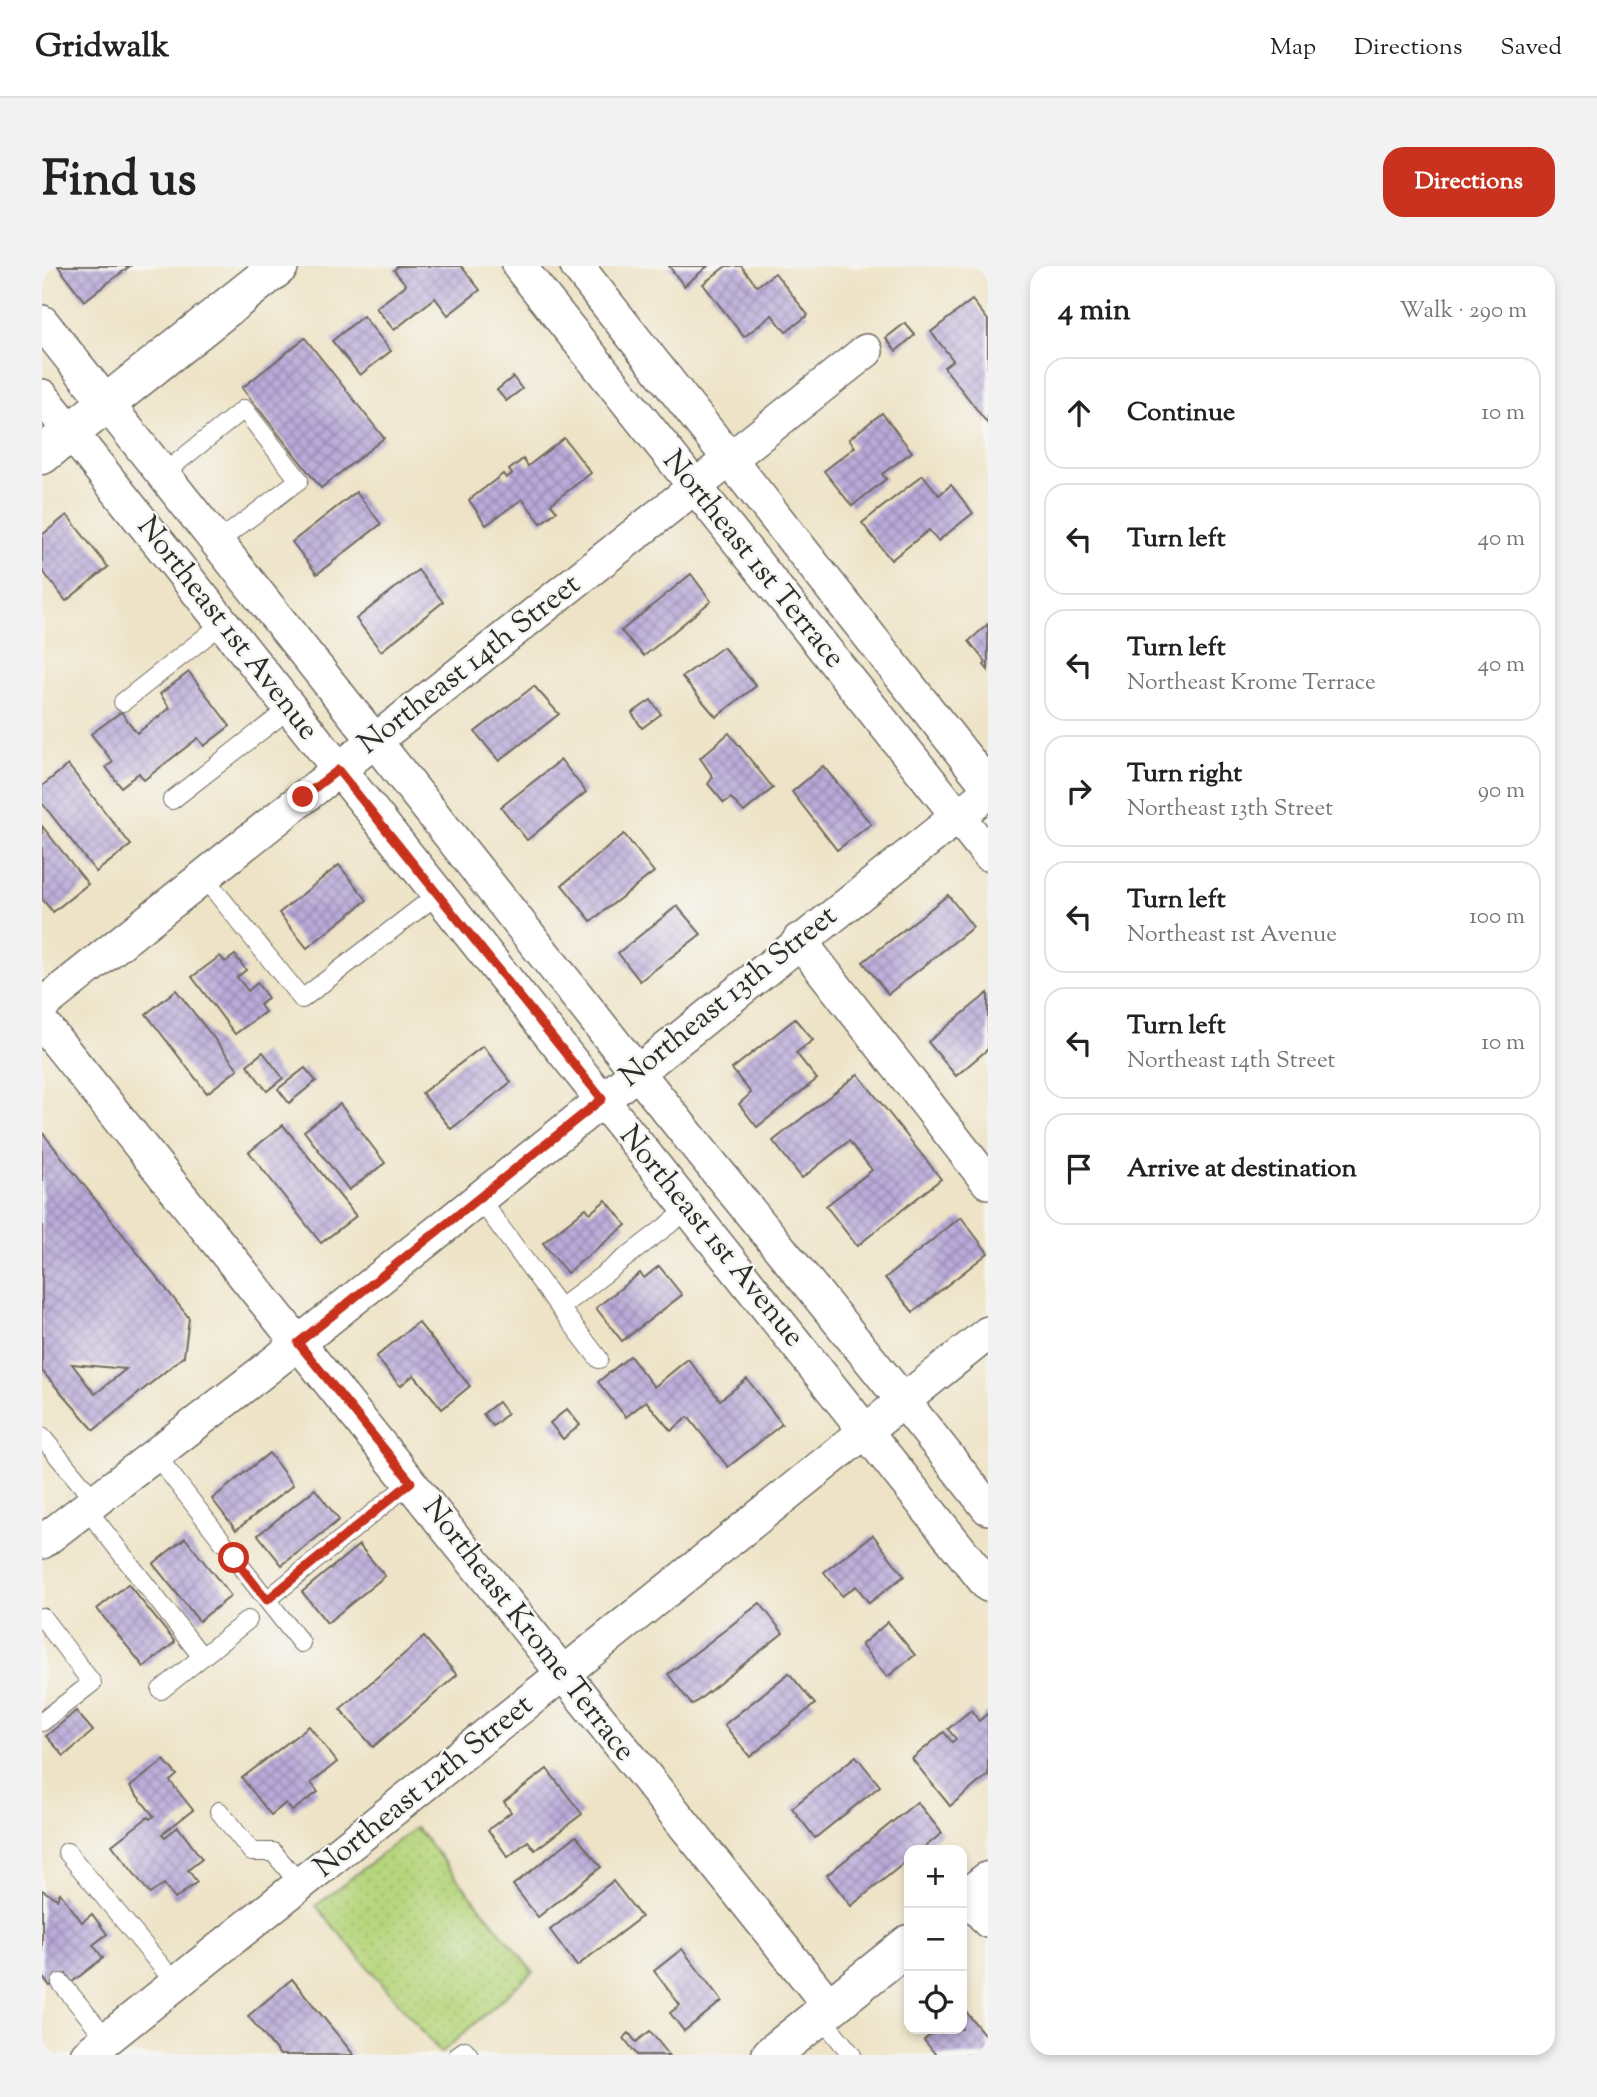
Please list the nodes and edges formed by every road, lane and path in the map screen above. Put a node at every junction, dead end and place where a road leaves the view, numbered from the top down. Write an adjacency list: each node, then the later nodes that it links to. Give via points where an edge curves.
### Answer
1 (279, 266): 7 (street)
2 (519, 266): 12 (street, Northeast 1st Terrace)
3 (577, 266): 10 (street, Northeast 1st Terrace)
4 (42, 322): 7 (street, Northeast 1st Avenue)
5 (866, 351): 10 (street, Northeast 14th Street)
6 (42, 396): 8 (street, Northeast 1st Avenue)
7 (107, 403): 8 (street); 11 (street, Northeast 1st Avenue)
8 (71, 432): 9 (street); 14 (street, Northeast 1st Avenue)
9 (42, 455)
10 (730, 457): 12 (street, Northeast 14th Street); 19 (street, Northeast 1st Terrace)
11 (164, 473): 13 (street, Northeast 1st Avenue); 13 (lane, via 244,409 299,480)
12 (694, 486): 17 (street, Northeast 14th Street); 22 (street, Northeast 1st Terrace)
13 (218, 542): 17 (street, Northeast 1st Avenue)
14 (223, 623): 15 (lane); 16 (street, Northeast 1st Avenue)
15 (123, 702)
16 (290, 708): 18 (street, Northeast 1st Avenue); 21 (lane)
17 (375, 740): 18 (street, Northeast 14th Street); 29 (street, Northeast 1st Avenue)
18 (338, 770): 24 (street, Northeast 14th Street); 25 (street, Northeast 1st Avenue)
19 (988, 786)
20 (988, 792): 22 (street, Northeast 13th Street)
21 (172, 800)
22 (958, 815): 23 (street, Northeast 1st Terrace); 26 (street, Northeast 13th Street)
23 (988, 854)
24 (203, 876): 25 (lane, via 302,999); 27 (street, Northeast 14th Street)
25 (438, 894): 30 (street, Northeast 1st Avenue)
26 (799, 940): 29 (street, Northeast 13th Street); 31 (street)
27 (42, 1005)
28 (42, 1023): 36 (street, Northeast Krome Terrace)
29 (637, 1071): 30 (street, Northeast 13th Street); 38 (street, Northeast 1st Avenue)
30 (602, 1099): 32 (street, Northeast 13th Street); 33 (street, Northeast 1st Avenue)
31 (988, 1182)
32 (479, 1198): 34 (lane); 36 (street, Northeast 13th Street)
33 (689, 1209): 34 (lane); 39 (street, Northeast 1st Avenue)
34 (560, 1308): 37 (lane)
35 (988, 1334): 38 (street, Northeast 12th Street)
36 (298, 1343): 41 (street, Northeast 13th Street); 42 (street, Northeast Krome Terrace)
37 (599, 1359)
38 (904, 1400): 39 (street, Northeast 12th Street); 44 (street, Northeast 1st Avenue)
39 (866, 1430): 48 (street, Northeast 1st Avenue); 54 (street, Northeast 12th Street)
40 (42, 1437): 43 (lane)
41 (155, 1454): 43 (street, Northeast 13th Street); 46 (lane)
42 (411, 1482): 49 (lane); 54 (street, Northeast Krome Terrace)
43 (91, 1504): 45 (street, Northeast 13th Street); 53 (lane)
44 (988, 1508)
45 (42, 1542)
46 (223, 1542)
47 (234, 1558): 49 (lane)
48 (988, 1585)
49 (267, 1600): 52 (lane)
50 (42, 1617): 56 (lane, via 92,1683)
51 (248, 1620): 53 (lane)
52 (301, 1643)
53 (202, 1657): 55 (lane)
54 (563, 1675): 59 (street, Northeast 12th Street); 63 (street, Northeast Krome Terrace)
55 (161, 1690)
56 (42, 1722)
57 (219, 1811): 59 (lane, via 252,1852 273,1852)
58 (67, 1852): 62 (lane)
59 (301, 1885): 62 (street, Northeast 12th Street)
60 (904, 1948): 63 (street)
61 (61, 1983): 64 (lane)
62 (177, 1985): 64 (street, Northeast 12th Street)
63 (826, 2012): 65 (street); 66 (lane)
64 (97, 2047)
65 (771, 2055)
66 (852, 2055)

